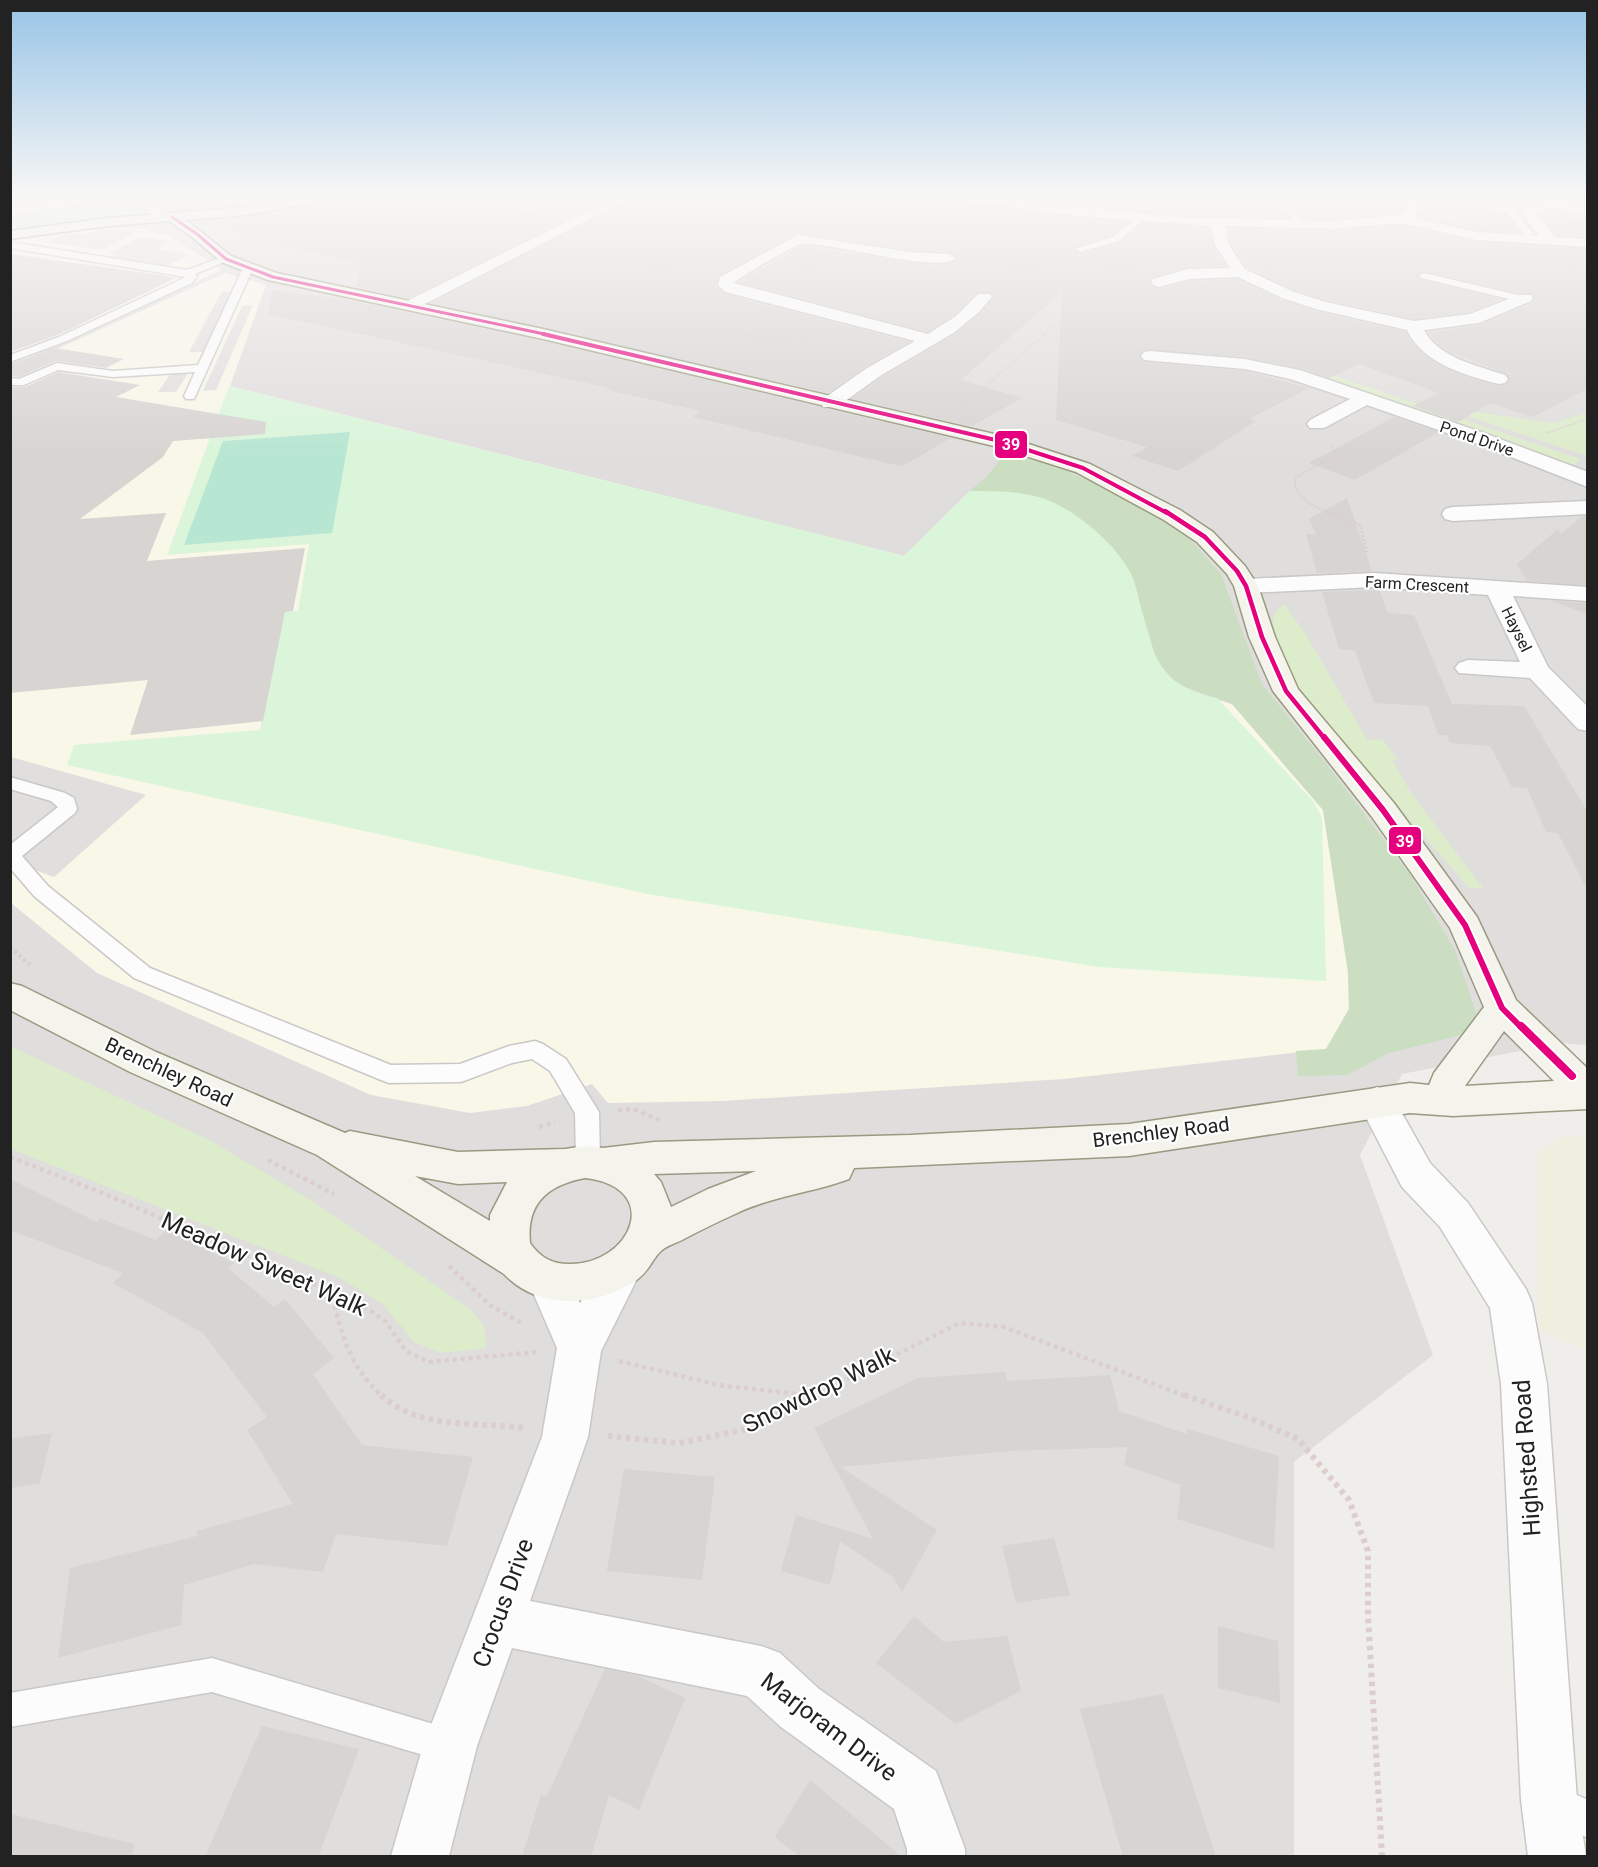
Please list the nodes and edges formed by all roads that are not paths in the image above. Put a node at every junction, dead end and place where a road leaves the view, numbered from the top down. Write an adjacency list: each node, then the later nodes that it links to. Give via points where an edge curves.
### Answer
1 (183, 283): 14 (lane)
2 (241, 283): 15 (lane)
3 (307, 283): 10 (street)
4 (455, 283): 10 (street)
5 (726, 283): 12 (street, via 731,289)
6 (1263, 283): 11 (street, via 1322,306)
7 (1455, 283): 9 (lane)
8 (984, 297): 12 (street, via 957,324)
9 (1524, 299): 11 (street, via 1473,319)
10 (411, 305): 20 (street)
11 (1414, 326): 16 (street, via 1431,350)
12 (930, 340): 20 (street, via 879,368)
13 (1150, 356): 19 (street, Pond Drive, via 1245,364 1293,374)
14 (10, 359)
15 (203, 368): 17 (lane, via 113,374 57,366 20,382); 18 (lane)
16 (1499, 379)
17 (10, 381)
18 (190, 396)
19 (1365, 399): 21 (street); 22 (street, Pond Drive, via 1530,456)
20 (830, 403): 25 (street, via 1033,450 1083,468 1172,514 1205,537)
21 (1318, 416)
22 (1587, 481)
23 (1587, 507): 24 (street)
24 (1453, 514)
25 (1246, 586): 26 (street, Farm Crescent, via 1374,580); 34 (street, via 1262,637 1286,692 1383,810 1465,924)
26 (1497, 588): 27 (street, Farm Crescent); 29 (street, Haysel)
27 (1587, 594)
28 (1468, 668): 29 (street, Haysel)
29 (1538, 670): 30 (street, Haysel)
30 (1587, 723)
31 (10, 783): 32 (lane, via 58,797 67,802 68,809)
32 (10, 855): 40 (lane, via 40,891 142,973 389,1074 461,1073 535,1050 558,1065 586,1112)
33 (10, 995): 38 (street, Brenchley Road, via 143,1062)
34 (1502, 1008): 35 (street); 36 (street)
35 (1447, 1083): 36 (street, Brenchley Road); 37 (street, Brenchley Road)
36 (1574, 1085): 37 (street, Brenchley Road, via 1453,1101)
37 (1393, 1100): 39 (street, Brenchley Road, via 1129,1140); 47 (street, Highsted Road, via 1416,1175 1454,1215 1511,1303 1524,1384)
38 (331, 1144): 40 (street, Brenchley Road, via 458,1168); 42 (street, Brenchley Road)
39 (910, 1151): 40 (street, Brenchley Road); 41 (street, Brenchley Road, via 778,1180 722,1201)
40 (588, 1162): 41 (street, via 626,1171 641,1183 650,1200 652,1219); 42 (street, via 548,1172 529,1185 515,1202 508,1222 509,1243)
41 (635, 1253): 42 (street, via 600,1279 574,1284); 43 (street, Crocus Drive)
42 (534, 1271): 43 (street)
43 (579, 1348): 44 (street, Crocus Drive, via 565,1437)
44 (497, 1618): 46 (street, Crocus Drive); 49 (street, Marjoram Drive, via 761,1672 800,1708 916,1791)
45 (10, 1710): 46 (lane, via 212,1675)
46 (450, 1746): 48 (street, Crocus Drive)
47 (1568, 1810): 50 (street, Highsted Road)
48 (420, 1857)
49 (936, 1857)
50 (1557, 1857)

